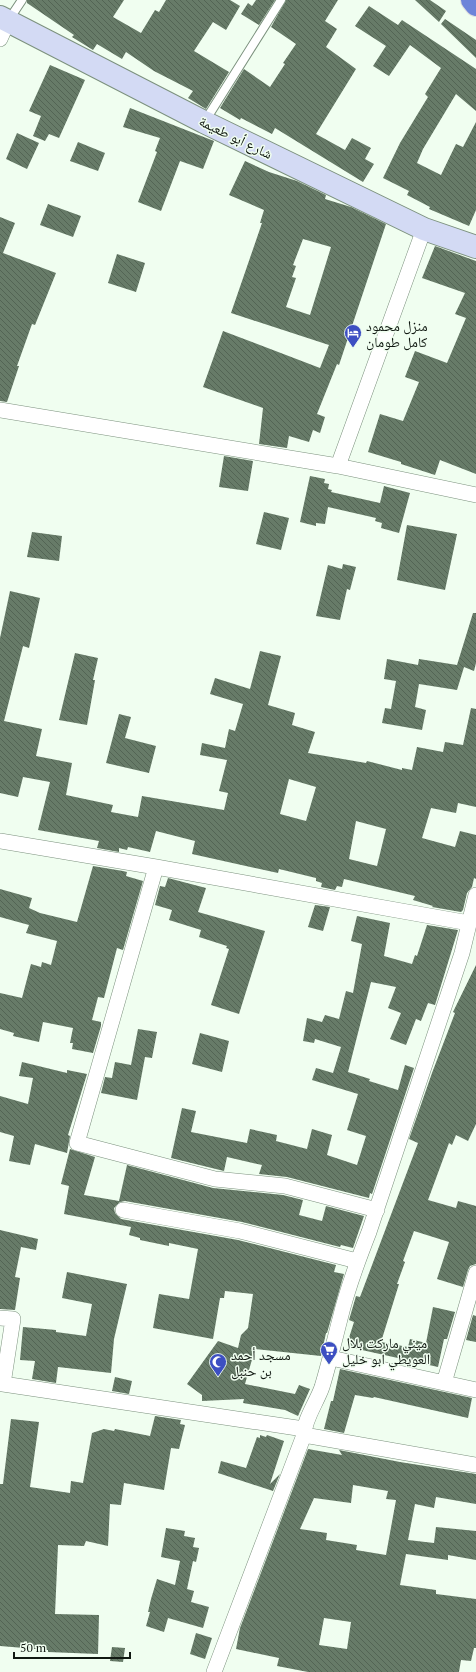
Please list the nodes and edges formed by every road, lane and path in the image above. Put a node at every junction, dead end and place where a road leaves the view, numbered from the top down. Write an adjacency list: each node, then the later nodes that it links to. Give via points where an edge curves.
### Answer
1 (22, 0): 5 (lane)
2 (281, 0): 6 (lane)
3 (472, 0): 4 (highway)
4 (476, 5)
5 (3, 26): 6 (street, شارع أبو طعيمة)
6 (204, 122): 7 (street, شارع أبو طعيمة)
7 (424, 230): 8 (street, شارع أبو طعيمة); 10 (street)
8 (475, 243)
9 (0, 410): 10 (street)
10 (338, 466): 11 (street)
11 (476, 495)
12 (0, 841): 13 (street)
13 (156, 867): 15 (street); 17 (street, via 77,1142 215,1179 285,1186)
14 (476, 895): 15 (street)
15 (469, 923): 17 (street, via 462,953)
16 (123, 1210): 18 (street, via 240,1231)
17 (377, 1210): 18 (street)
18 (357, 1261): 21 (street)
19 (476, 1273): 22 (street)
20 (0, 1318): 24 (street, via 13,1319 3,1384)
21 (331, 1358): 22 (street); 24 (street)
22 (444, 1383): 23 (street)
23 (476, 1390)
24 (304, 1432): 25 (street); 26 (street)
25 (476, 1465)
26 (214, 1672)

